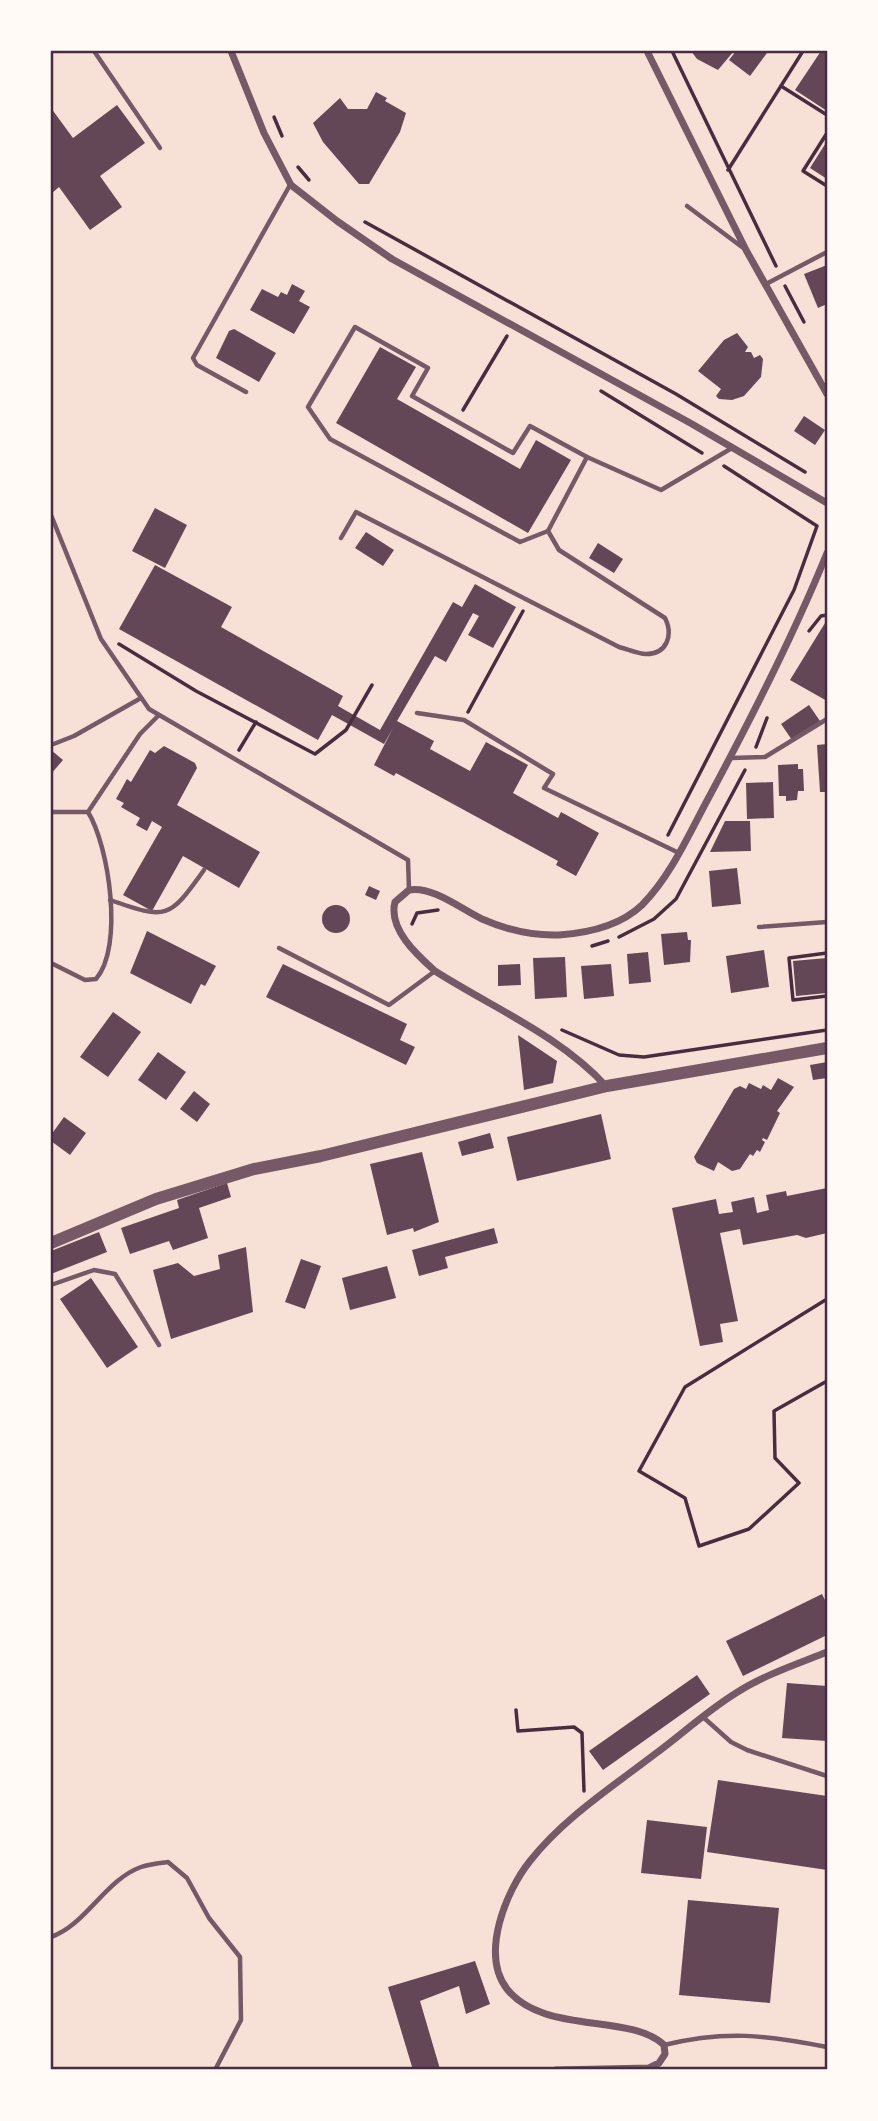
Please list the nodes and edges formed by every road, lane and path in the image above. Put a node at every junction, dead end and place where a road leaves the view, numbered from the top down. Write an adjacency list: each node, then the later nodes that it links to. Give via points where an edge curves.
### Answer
1 (94, 51): 11 (lane)
2 (231, 51): 14 (street)
3 (647, 51): 19 (street)
4 (672, 51): 13 (path)
5 (803, 51): 6 (path)
6 (781, 86): 8 (path); 13 (path)
7 (272, 112): 10 (path)
8 (827, 115)
9 (827, 133): 16 (path, via 803,171)
10 (283, 137)
11 (160, 148)
12 (294, 162): 15 (path)
13 (728, 170): 21 (path)
14 (291, 185): 26 (lane, via 193,358 197,365); 29 (street, via 392,259)
15 (317, 186)
16 (827, 187)
17 (687, 206): 19 (lane)
18 (356, 217): 32 (path, via 676,394)
19 (746, 250): 22 (street)
20 (827, 252): 21 (lane)
21 (780, 276): 22 (lane); 24 (path)
22 (766, 285): 27 (street)
23 (496, 328): 28 (path, via 508,334)
24 (810, 333)
25 (600, 390): 31 (path)
26 (246, 392)
27 (827, 394)
28 (456, 421): 30 (lane, via 513,453 530,426); 36 (lane, via 412,396 428,368 355,327 308,407 330,439 520,542)
29 (733, 448): 31 (lane); 33 (street)
30 (587, 457): 31 (lane, via 661,490); 36 (lane)
31 (714, 460): 57 (path, via 817,526 794,590)
32 (805, 472)
33 (827, 503)
34 (51, 515): 35 (lane)
35 (53, 525): 42 (lane)
36 (548, 531): 39 (lane, via 559,550 665,618 669,641 660,651 645,654 618,647)
37 (341, 538): 39 (lane, via 356,512)
38 (827, 553): 53 (street, via 796,629)
39 (529, 601): 49 (path)
40 (827, 615): 41 (path, via 808,631)
41 (802, 629)
42 (101, 639): 44 (lane); 50 (path, via 108,636)
43 (372, 685): 50 (path, via 346,730 315,754)
44 (141, 698): 47 (lane); 51 (lane)
45 (772, 706): 52 (path)
46 (417, 713): 49 (lane)
47 (158, 716): 54 (lane); 56 (lane, via 140,734)
48 (827, 719): 52 (lane, via 765,757)
49 (464, 720): 57 (lane, via 553,774 544,788)
50 (256, 722): 54 (path)
51 (51, 745)
52 (752, 757): 53 (lane); 66 (path, via 676,899 630,933)
53 (730, 758): 58 (street)
54 (233, 760): 60 (lane, via 408,860)
55 (51, 812): 56 (lane)
56 (89, 812): 61 (lane, via 108,862)
57 (662, 846): 58 (lane)
58 (679, 853): 60 (street, via 642,905 589,932 532,936 484,920 425,891)
59 (204, 870): 61 (lane, via 181,901 161,913)
60 (409, 890): 70 (street, via 395,902 394,919 418,956)
61 (110, 900): 69 (lane, via 111,932 102,973 85,980)
62 (448, 914): 65 (path, via 437,910 417,913)
63 (827, 922): 64 (lane)
64 (759, 927)
65 (415, 932)
66 (587, 946)
67 (279, 948): 70 (lane, via 389,1005)
68 (827, 953): 71 (path, via 789,958 793,1000)
69 (51, 963)
70 (435, 971): 75 (street, via 558,1043)
71 (827, 996)
72 (553, 1025): 73 (path, via 619,1055 644,1057)
73 (827, 1030)
74 (827, 1048): 75 (street)
75 (607, 1086): 76 (street, via 254,1169 156,1199)
76 (51, 1243)
77 (51, 1286): 79 (lane, via 93,1270 115,1274)
78 (827, 1299): 80 (path, via 685,1387 664,1422 639,1471 685,1498 699,1546 749,1530 799,1483 775,1458 774,1411)
79 (159, 1345)
80 (827, 1381)
81 (827, 1651): 83 (street, via 766,1677)
82 (516, 1710): 85 (path, via 519,1731 558,1726 575,1727 582,1733)
83 (703, 1717): 84 (lane, via 747,1750); 85 (street)
84 (827, 1776)
85 (584, 1807): 87 (street, via 530,1860 515,1883 499,1932 495,1956 499,1974 508,1990 542,2013 649,2035)
86 (51, 1937): 89 (lane, via 61,1934 140,1867 168,1862 187,1878 209,1918 240,1957 241,2020)
87 (664, 2045): 88 (lane, via 697,2037 767,2035); 90 (street, via 665,2054 649,2068)
88 (827, 2047)
89 (215, 2070)
90 (556, 2070)

